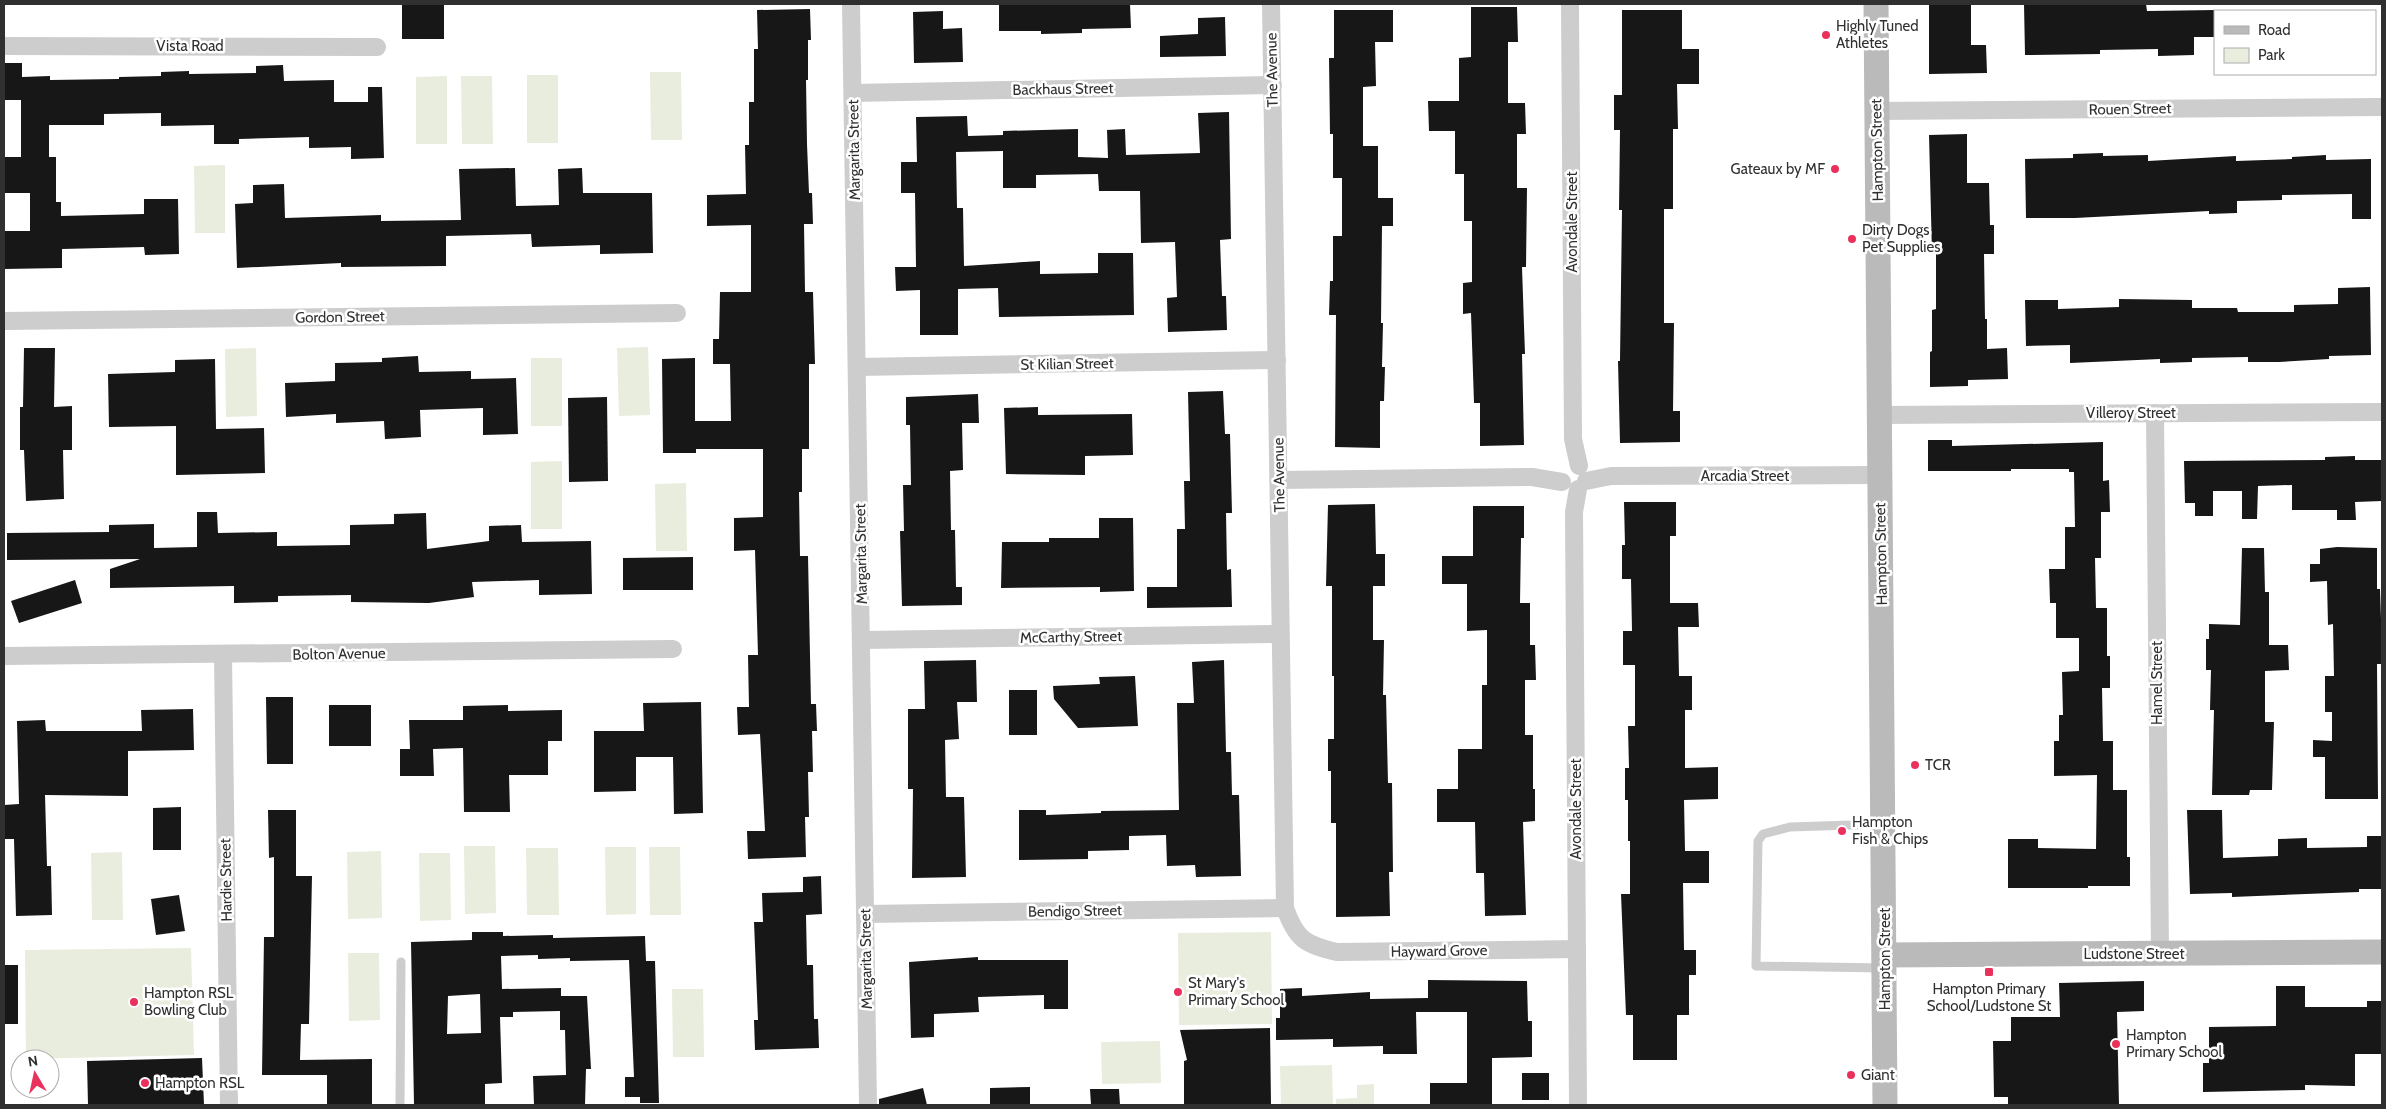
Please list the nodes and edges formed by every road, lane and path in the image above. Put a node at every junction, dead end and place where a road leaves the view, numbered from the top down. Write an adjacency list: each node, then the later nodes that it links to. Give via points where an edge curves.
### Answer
1 (851, 4): 8 (street, Margarita Street)
2 (1271, 4): 7 (street, The Avenue)
3 (1570, 4): 19 (street, Avondale Street)
4 (1876, 4): 10 (main road, Hampton Street)
5 (4, 46): 6 (street, Vista Road)
6 (377, 47)
7 (1273, 85): 8 (street, Backhaus Street); 13 (street, The Avenue)
8 (853, 93): 14 (street, Margarita Street)
9 (2382, 107): 10 (street, Rouen Street)
10 (1877, 111): 17 (main road, Hampton Street)
11 (676, 313): 12 (street, Gordon Street)
12 (4, 321)
13 (1277, 360): 14 (street, St Kilian Street); 20 (street, The Avenue)
14 (857, 367): 22 (street, Margarita Street)
15 (2382, 412): 16 (street, Villeroy Street)
16 (2155, 413): 17 (street, Villeroy Street); 32 (street, Hamel Street)
17 (1880, 415): 18 (main road, Hampton Street)
18 (1880, 475): 19 (street, Arcadia Street); 26 (main road, Hampton Street)
19 (1573, 477): 20 (street, Arcadia Street); 30 (street, Avondale Street)
20 (1279, 480): 21 (street, The Avenue)
21 (1280, 634): 22 (street, McCarthy Street); 27 (street, The Avenue)
22 (862, 640): 28 (street, Margarita Street)
23 (673, 649): 24 (street, Bolton Avenue)
24 (223, 655): 25 (street, Bolton Avenue); 35 (street, Hardie Street)
25 (4, 656)
26 (1885, 824): 34 (main road, Hampton Street); 34 (lane, via 1790,827 1763,834 1758,841 1756,966)
27 (1284, 908): 28 (street, Bendigo Street); 29 (street, The Avenue, via 1291,927)
28 (865, 914): 37 (street, Margarita Street)
29 (1304, 941): 30 (street, Hayward Grove, via 1337,952)
30 (1577, 949): 38 (street, Avondale Street)
31 (2382, 952): 32 (main road, Ludstone Street)
32 (2160, 953): 34 (main road, Ludstone Street)
33 (401, 962): 36 (lane)
34 (1885, 962): 39 (main road, Hampton Street)
35 (229, 1105)
36 (400, 1105)
37 (868, 1105)
38 (1578, 1105)
39 (1886, 1105)

